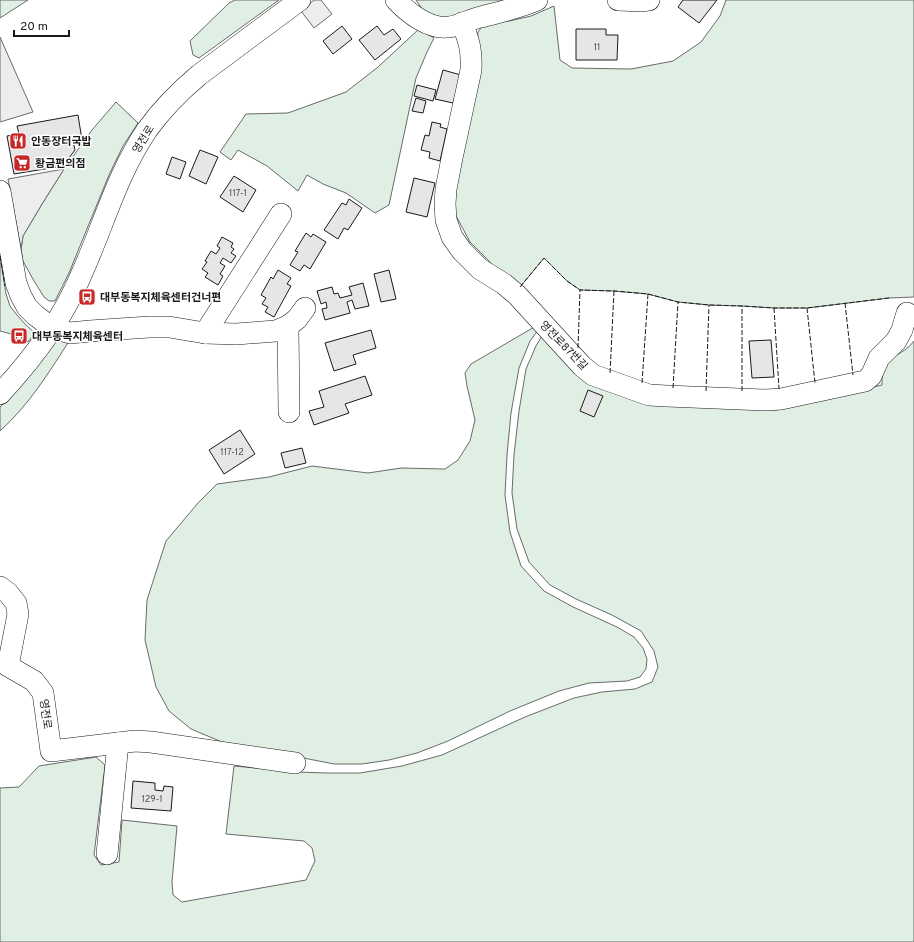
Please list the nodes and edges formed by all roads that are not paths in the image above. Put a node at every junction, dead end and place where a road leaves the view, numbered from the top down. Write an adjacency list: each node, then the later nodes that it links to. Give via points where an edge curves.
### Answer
1 (300, 0): 12 (street, 영전로, via 199,75 147,130 119,184 75,288)
2 (396, 0): 6 (street, via 419,20 436,26 449,27)
3 (537, 0): 6 (street)
4 (618, 0): 5 (street)
5 (649, 0)
6 (462, 23): 10 (street, 영전로87번길, via 469,40 471,70 446,189 446,220 452,236 462,251 480,269 517,295 593,375 649,394 781,399 865,381 871,376 878,358 896,341)
7 (0, 191): 12 (street, via 16,283 27,307)
8 (281, 214): 13 (street)
9 (305, 308): 11 (street, via 297,320)
10 (907, 313)
11 (288, 326): 13 (street, via 276,331 236,334); 15 (street)
12 (52, 328): 13 (street, via 70,333 149,327); 14 (street, 영전로)
13 (205, 332)
14 (0, 394)
15 (289, 412)
16 (0, 587): 17 (street, 영전로, via 16,603 18,614 8,666 34,681 42,693 51,751)
17 (118, 743): 18 (street, 영전로, via 151,742); 19 (street)
18 (295, 763)
19 (107, 854)

